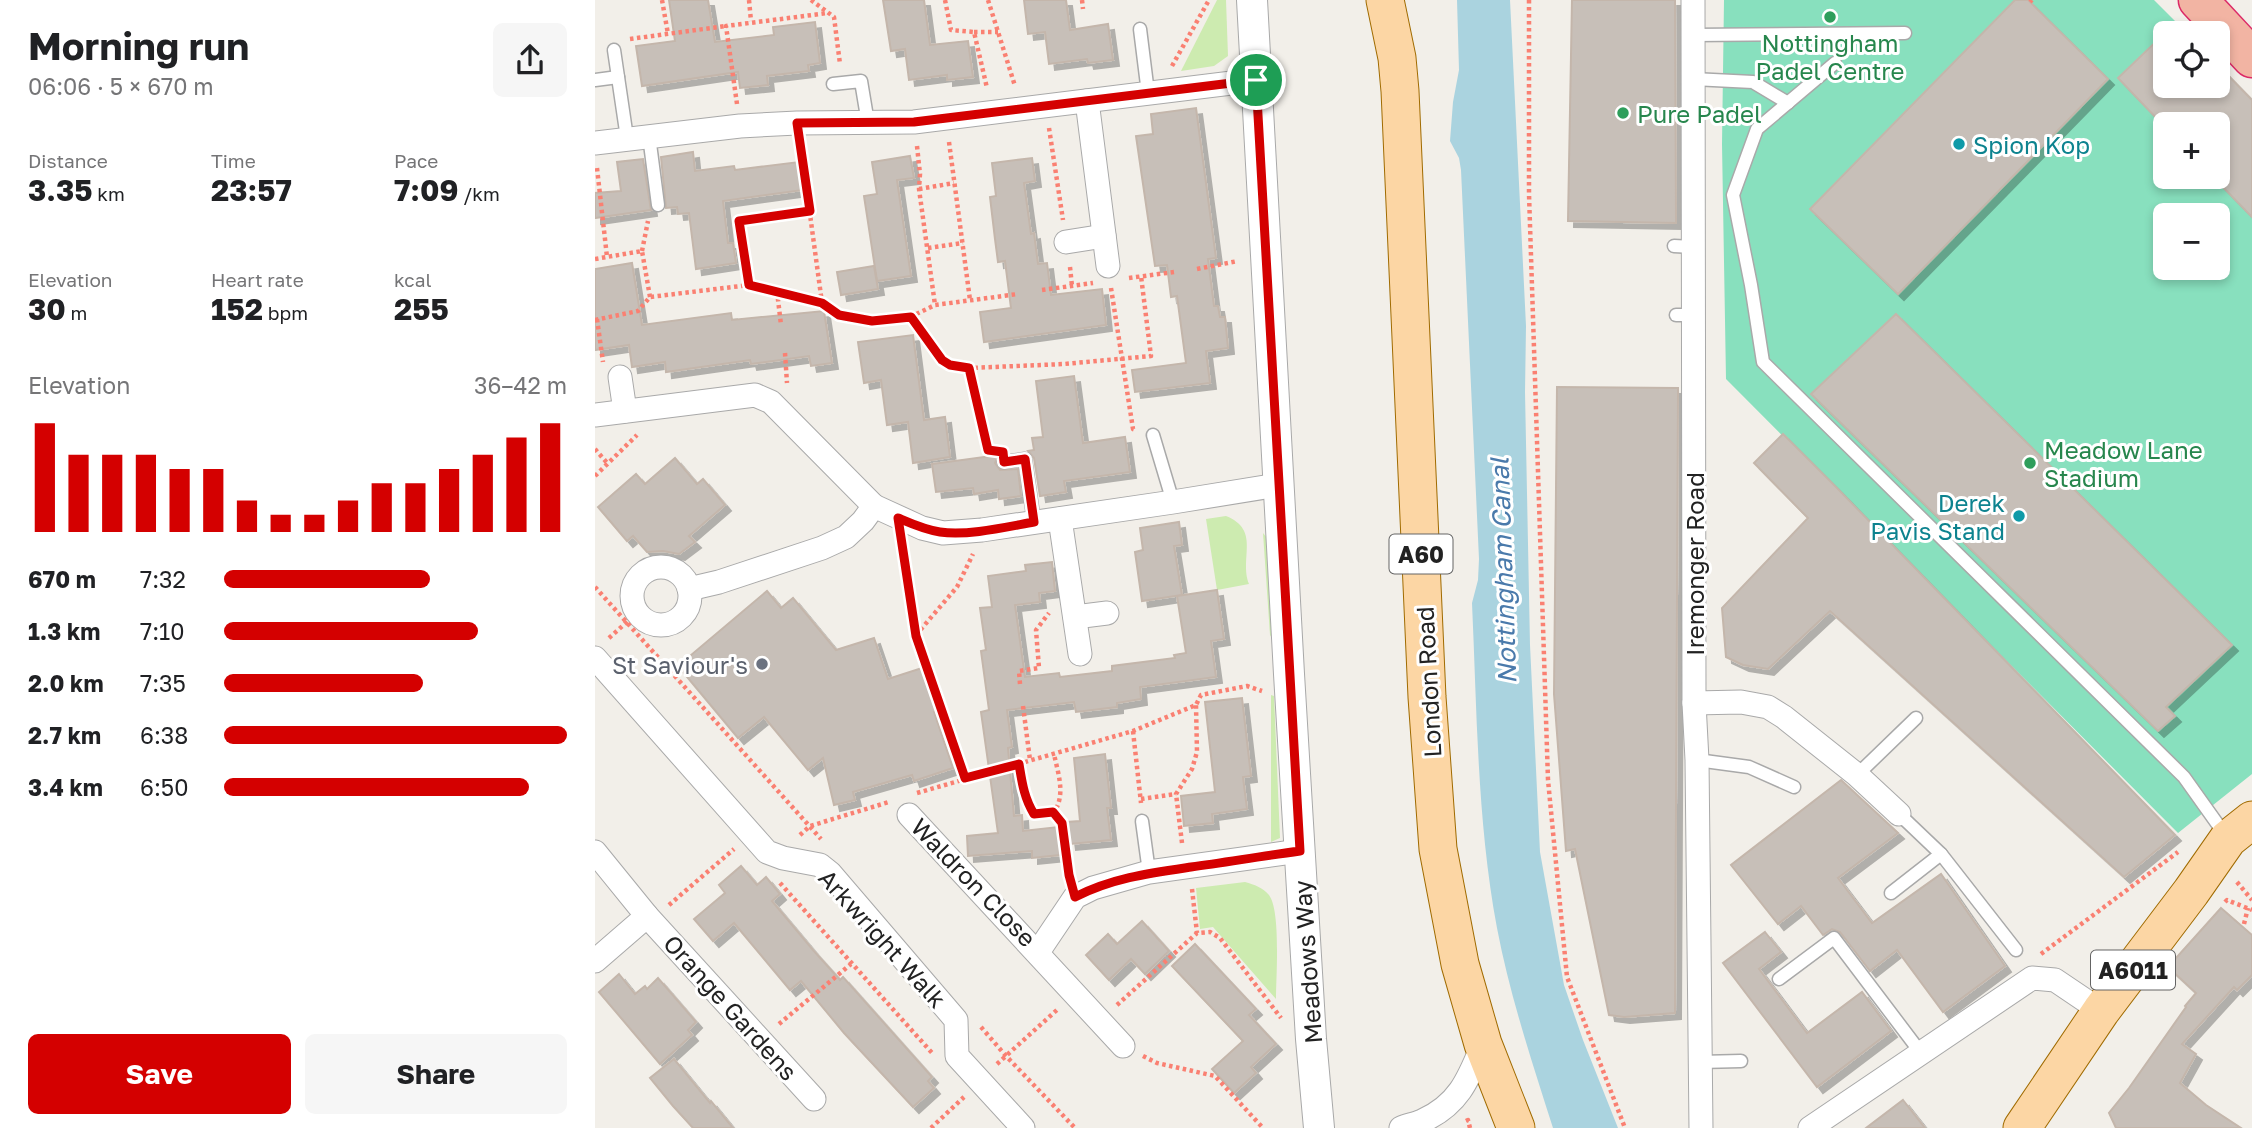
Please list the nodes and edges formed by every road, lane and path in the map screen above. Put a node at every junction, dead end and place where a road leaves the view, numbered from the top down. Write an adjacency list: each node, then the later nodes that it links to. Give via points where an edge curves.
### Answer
1 (662, 0): 22 (path)
2 (749, 0): 16 (path)
3 (811, 0): 15 (path)
4 (945, 0): 19 (path, via 951,30)
5 (988, 0): 20 (path)
6 (1082, 0): 14 (path)
7 (1209, 0): 29 (path)
8 (1252, 0): 33 (street, Meadows Way)
9 (1385, 0): 26 (main road, London Road / A60)
10 (1404, 0): 26 (main road, London Road / A60)
11 (1529, 0): 163 (path, via 1529,194 1548,780 1567,977)
12 (1693, 0): 23 (street, Iremonger Road)
13 (2198, 0): 27 (highway)
14 (1083, 9)
15 (828, 13): 16 (path); 34 (path, via 834,17)
16 (751, 21): 17 (path)
17 (726, 26): 22 (path); 45 (path)
18 (1140, 29): 35 (lane)
19 (974, 32): 20 (path); 40 (path)
20 (998, 32): 39 (path)
21 (1905, 33): 23 (lane)
22 (668, 34): 24 (path)
23 (1693, 35): 31 (street, Iremonger Road)
24 (627, 40)
25 (614, 50): 30 (lane)
26 (1397, 58): 149 (main road, London Road / A60, via 1438,849 1460,964)
27 (2252, 58)
28 (1835, 63): 37 (lane)
29 (1166, 76)
30 (618, 77): 32 (lane); 46 (lane)
31 (1693, 79): 37 (lane, via 1753,82); 102 (street, Iremonger Road, via 1684,247)
32 (595, 80)
33 (1256, 80): 35 (street); 58 (street, Meadows Way)
34 (837, 84): 44 (lane, via 861,81)
35 (1148, 93): 36 (street)
36 (1087, 101): 38 (street); 52 (street)
37 (1788, 103): 121 (lane, via 1757,129 1733,195 1763,362)
38 (1046, 107): 39 (street); 53 (path)
39 (1022, 109): 40 (street)
40 (993, 113): 41 (street)
41 (945, 119): 42 (street); 48 (path)
42 (914, 122): 44 (street); 49 (path)
43 (797, 123): 44 (street); 45 (street); 51 (path)
44 (868, 123)
45 (740, 126): 46 (street)
46 (638, 137): 47 (street); 50 (lane)
47 (596, 151): 57 (path)
48 (954, 183): 49 (path); 54 (path)
49 (919, 188): 55 (path)
50 (658, 205): 56 (path, via 651,205)
51 (810, 211): 63 (path, via 739,221); 69 (path)
52 (1104, 236): 53 (street); 60 (street)
53 (1066, 242): 64 (path)
54 (963, 243): 55 (path); 68 (path)
55 (928, 248): 70 (path)
56 (642, 251): 57 (path); 67 (path)
57 (607, 257): 59 (path)
58 (1266, 259): 61 (path); 85 (street, Meadows Way)
59 (595, 260)
60 (1108, 266): 74 (path)
61 (1197, 269)
62 (1142, 276): 74 (path, via 1151,356)
63 (749, 285): 65 (path); 67 (path)
64 (1072, 286)
65 (777, 291): 69 (path); 73 (path)
66 (1018, 294): 68 (path)
67 (650, 297): 72 (path, via 638,311)
68 (970, 300): 70 (path)
69 (822, 303): 71 (path, via 839,315 872,321)
70 (935, 305): 71 (path)
71 (911, 317): 75 (path, via 942,360)
72 (596, 319): 76 (path, via 605,374)
73 (781, 325)
74 (1121, 360): 75 (path); 80 (path, via 1133,429)
75 (969, 368): 82 (path, via 988,450 1003,452)
76 (620, 377): 78 (street)
77 (665, 407): 78 (street); 83 (path); 87 (street, via 755,395 771,402)
78 (625, 411): 79 (street)
79 (595, 415)
80 (1153, 435): 86 (lane)
81 (595, 449): 83 (path)
82 (1004, 462): 90 (lane, via 1025,459)
83 (608, 464): 84 (path)
84 (595, 476)
85 (1277, 485): 86 (street); 123 (street, Meadows Way)
86 (1173, 502): 89 (street)
87 (874, 506): 88 (street); 93 (street, via 846,537 822,548)
88 (898, 518): 91 (street, via 943,533); 97 (path)
89 (1060, 519): 90 (street); 92 (street)
90 (1034, 522): 91 (street)
91 (982, 530): 97 (path, via 957,587)
92 (1070, 585): 96 (street); 100 (path, via 1036,630 1039,668 1019,671)
93 (689, 589): 94 (street, via 688,606 674,622 654,624); 94 (street, via 675,570 646,570 633,586)
94 (637, 613): 98 (path)
95 (1107, 613): 96 (street)
96 (1075, 617): 99 (street)
97 (916, 636): 112 (path)
98 (599, 650): 155 (street, Arkwright Walk, via 767,852 820,864 829,873 956,1020 957,1056)
99 (1080, 654)
100 (1020, 684)
101 (1270, 692): 103 (path, via 1247,686 1201,695)
102 (1694, 703): 109 (street, Iremonger Road); 111 (street, via 1741,702 1768,707)
103 (1195, 705): 106 (path); 114 (path, via 1197,752)
104 (1023, 706): 108 (path)
105 (1916, 718): 111 (lane)
106 (1133, 731): 107 (path); 115 (path)
107 (1053, 754): 108 (path); 117 (path, via 1060,781 1060,804)
108 (1030, 760): 110 (path)
109 (1697, 760): 113 (lane, via 1749,767); 153 (street, Iremonger Road)
110 (1019, 764): 112 (path); 117 (path, via 1027,804 1034,814)
111 (1857, 775): 118 (street)
112 (965, 778): 116 (path)
113 (1794, 788)
114 (1176, 794): 115 (path); 127 (path)
115 (1141, 799): 119 (path)
116 (903, 804): 120 (path); 139 (street, Waldron Close)
117 (1053, 812): 132 (path, via 1062,823)
118 (1899, 814): 126 (lane)
119 (1142, 821): 128 (lane)
120 (810, 826)
121 (2243, 833): 145 (main road, A6011)
122 (743, 842): 135 (path)
123 (1300, 851): 127 (street); 160 (street, Meadows Way)
124 (595, 852): 135 (street, Orange Gardens)
125 (2179, 852): 143 (path, via 2037,957)
126 (1941, 855): 131 (lane); 138 (lane)
127 (1187, 868): 128 (street); 137 (path)
128 (1149, 872): 132 (street)
129 (774, 877): 141 (path, Arkwright Walk)
130 (2234, 879): 133 (path)
131 (1891, 893)
132 (1075, 897): 139 (street, Waldron Close)
133 (2252, 900)
134 (2248, 908): 136 (path)
135 (649, 918): 140 (street, Orange Gardens); 148 (street, Orange Gardens)
136 (2244, 924)
137 (1198, 933): 146 (path, via 1210,932 1220,938); 147 (path)
138 (2016, 950)
139 (1038, 952): 144 (street)
140 (595, 961)
141 (851, 964): 148 (path); 154 (path, Arkwright Walk)
142 (1779, 979): 151 (lane, via 1834,938)
143 (2014, 991): 145 (street, via 2032,978 2048,978); 151 (street)
144 (1075, 993): 147 (street); 155 (path)
145 (2101, 1012): 166 (main road, A6011)
146 (1282, 1018)
147 (1100, 1021): 150 (street)
148 (760, 1040): 156 (street, Orange Gardens)
149 (1483, 1044): 161 (street, via 1459,1094 1444,1109); 162 (main road, London Road / A60)
150 (1123, 1046): 159 (path, via 1157,1063 1215,1076)
151 (1921, 1053): 165 (street)
152 (1741, 1061): 153 (lane)
153 (1700, 1062): 164 (street, Iremonger Road)
154 (941, 1063)
155 (980, 1082): 157 (path); 158 (street, Arkwright Walk)
156 (814, 1099)
157 (931, 1128)
158 (1023, 1128)
159 (1263, 1128)
160 (1319, 1128)
161 (1401, 1128)
162 (1516, 1128)
163 (1625, 1128)
164 (1701, 1128)
165 (1810, 1128)
166 (2022, 1128)

